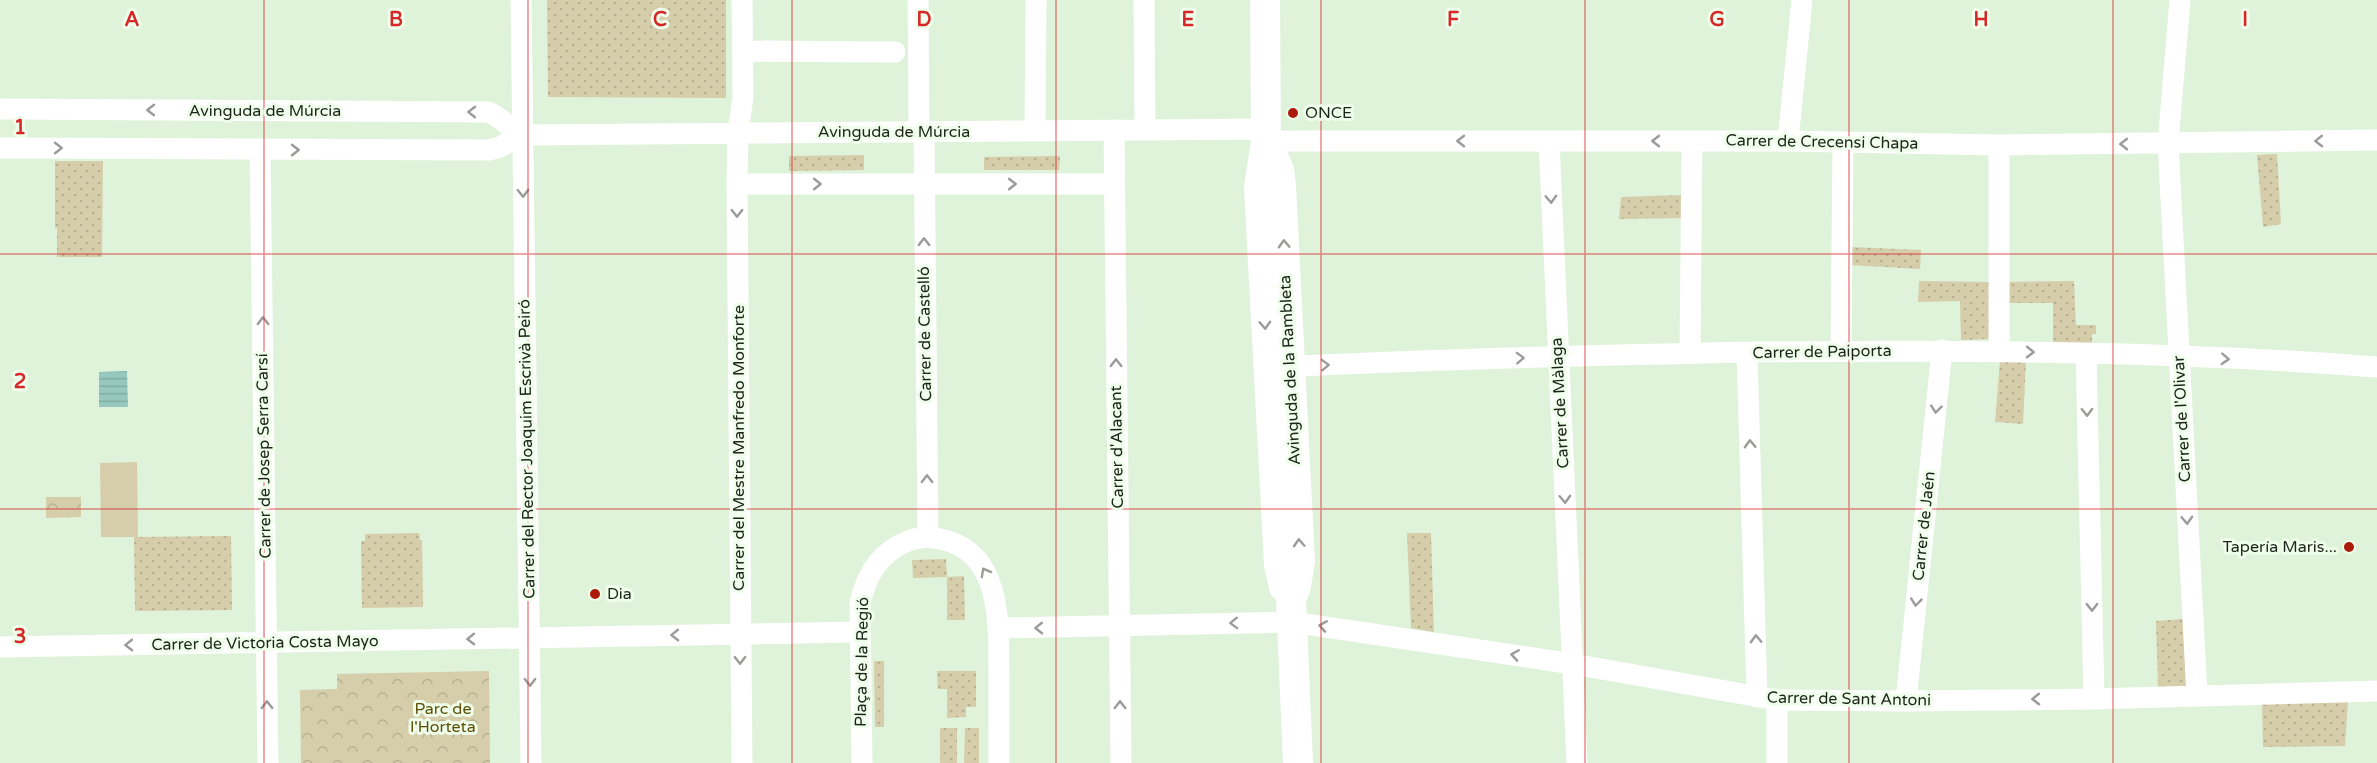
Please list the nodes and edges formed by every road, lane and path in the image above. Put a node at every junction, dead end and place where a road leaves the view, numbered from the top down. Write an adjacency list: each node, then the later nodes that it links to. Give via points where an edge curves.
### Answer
1 (520, 0): 17 (street, Carrer del Rector Joaquim Escrivà Peiró)
2 (742, 0): 9 (street, Carrer del Mestre Manfredo Monforte)
3 (918, 0): 15 (street, Carrer de Castelló)
4 (1036, 0): 12 (street)
5 (1144, 0): 14 (street)
6 (1265, 0): 18 (street, Avinguda de la Rambleta)
7 (1802, 0): 22 (street)
8 (2180, 0): 24 (street, Carrer de l'Olivar)
9 (742, 51): 10 (street); 16 (street, Carrer del Mestre Manfredo Monforte, via 743,98)
10 (895, 52)
11 (0, 110): 17 (street, Avinguda de Múrcia, one-way to 11, via 488,112)
12 (1035, 130): 13 (street, Avinguda de Múrcia); 15 (street, Avinguda de Múrcia)
13 (1114, 130): 14 (street, Avinguda de Múrcia); 30 (street, Carrer d'Alacant)
14 (1145, 130): 18 (street, Avinguda de Múrcia)
15 (921, 132): 16 (street, Avinguda de Múrcia); 29 (street, Carrer de Castelló)
16 (738, 133): 17 (street, Avinguda de Múrcia); 28 (street, Carrer del Mestre Manfredo Monforte)
17 (522, 135): 27 (street, Avinguda de Múrcia, one-way to 17, via 489,150); 47 (street, Carrer del Rector Joaquim Escrivà Peiró, one-way to 47)
18 (1266, 135): 20 (street, Carrer de Crecensi Chapa, one-way to 18); 39 (street, Avinguda de la Rambleta, via 1281,185)
19 (2377, 140): 24 (street, Carrer de Crecensi Chapa, one-way to 24)
20 (1549, 141): 21 (street, Carrer de Crecensi Chapa, one-way to 20); 37 (street, Carrer de Màlaga, one-way to 37)
21 (1692, 141): 22 (street, Carrer de Crecensi Chapa); 35 (street)
22 (1788, 141): 23 (street, Carrer de Crecensi Chapa)
23 (1843, 142): 25 (street, Carrer de Crecensi Chapa); 32 (street)
24 (2168, 144): 25 (street, Carrer de Crecensi Chapa, one-way to 25); 38 (street, Carrer de l'Olivar)
25 (1999, 145): 33 (street)
26 (0, 148): 27 (street, Avinguda de Múrcia, one-way to 27)
27 (260, 150): 48 (street, Carrer de Josep Serra Carsí, one-way to 27)
28 (737, 184): 29 (street, one-way to 29); 46 (street, Carrer del Mestre Manfredo Monforte, one-way to 46)
29 (923, 184): 30 (street, one-way to 30); 41 (street, Carrer de Castelló, one-way to 29)
30 (1114, 184): 43 (street, Carrer d'Alacant, one-way to 30)
31 (1942, 350): 32 (street, Carrer de Paiporta); 33 (street, Carrer de Paiporta); 55 (street, Carrer de Jaén, one-way to 55)
32 (1841, 351): 34 (street, Carrer de Paiporta)
33 (1999, 351): 36 (street, Carrer de Paiporta, one-way to 36)
34 (1747, 352): 35 (street, Carrer de Paiporta); 53 (street, one-way to 34)
35 (1690, 353): 37 (street, Carrer de Paiporta)
36 (2086, 354): 38 (street, Carrer de Paiporta); 54 (street, one-way to 54)
37 (1557, 356): 39 (street, Carrer de Paiporta, one-way to 37); 50 (street, Carrer de Màlaga, one-way to 50)
38 (2178, 357): 40 (street, Carrer de Paiporta, one-way to 40); 52 (street, Carrer de l'Olivar, one-way to 52)
39 (1279, 367): 42 (street, Avinguda de la Rambleta, via 1300,561)
40 (2377, 367)
41 (928, 537): 44 (street, Plaça de la Regió, one-way to 41, via 992,586 976,558 956,543); 45 (street, Plaça de la Regió, via 900,544 877,563 865,582)
42 (1291, 611): 43 (street, Carrer de Sant Antoni, one-way to 43); 50 (street, Carrer de Sant Antoni, one-way to 42); 62 (street, Avinguda de la Rambleta)
43 (1119, 627): 44 (street, Carrer de Sant Antoni, one-way to 44); 61 (street, Carrer d'Alacant, one-way to 43)
44 (998, 628): 60 (street, Plaça de la Regió)
45 (860, 632): 46 (street, Carrer de Victoria Costa Mayo); 59 (street, Plaça de la Regió)
46 (740, 634): 47 (street, Carrer de Victoria Costa Mayo, one-way to 47); 58 (street, Carrer del Mestre Manfredo Monforte, one-way to 58)
47 (529, 638): 48 (street, Carrer de Victoria Costa Mayo, one-way to 48); 57 (street, Carrer del Rector Joaquim Escrivà Peiró, one-way to 57)
48 (267, 643): 49 (street, Carrer de Victoria Costa Mayo, one-way to 49); 56 (street, Carrer de Josep Serra Carsí, one-way to 48)
49 (0, 647)
50 (1573, 664): 53 (street, Carrer de Sant Antoni); 63 (street, Carrer de Màlaga)
51 (2377, 691): 52 (street, Carrer de Sant Antoni)
52 (2197, 695): 54 (street, Carrer de Sant Antoni)
53 (1767, 699): 55 (street, Carrer de Sant Antoni); 64 (street)
54 (2094, 699): 55 (street, Carrer de Sant Antoni, one-way to 55)
55 (1906, 701)
56 (268, 763)
57 (531, 763)
58 (742, 763)
59 (862, 763)
60 (999, 763)
61 (1120, 763)
62 (1298, 763)
63 (1577, 763)
64 (1777, 763)

